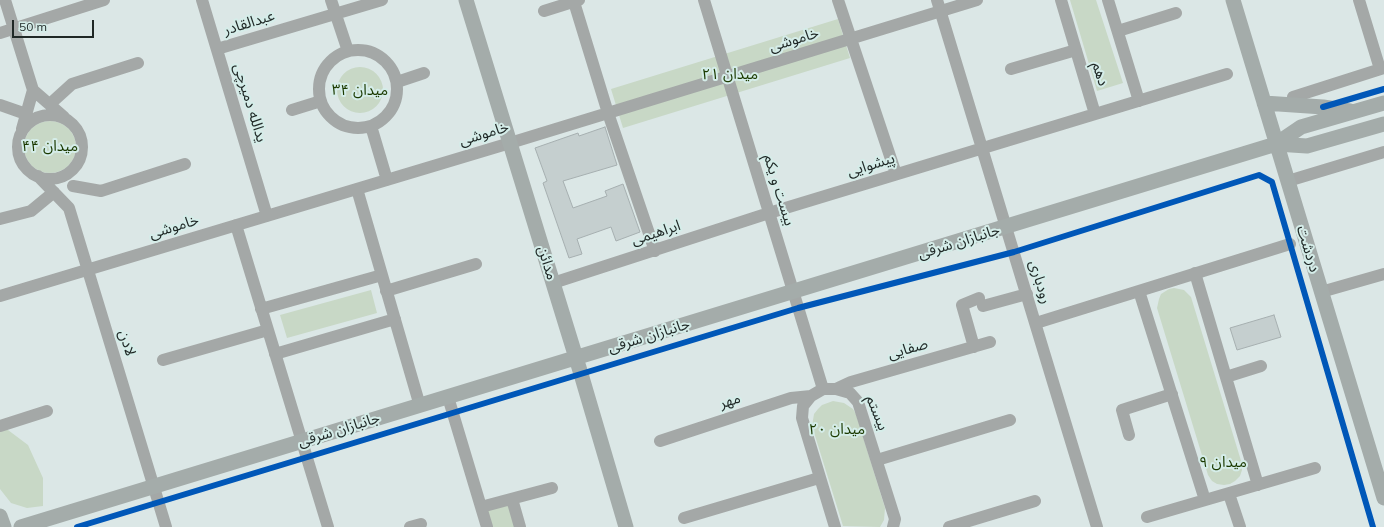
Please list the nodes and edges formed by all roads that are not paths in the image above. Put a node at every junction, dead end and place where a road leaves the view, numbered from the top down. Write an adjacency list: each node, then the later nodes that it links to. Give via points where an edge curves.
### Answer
1 (5, 0): 19 (street)
2 (104, 0): 19 (street)
3 (202, 0): 23 (street, یدالله دمیرچی)
4 (331, 0): 17 (street)
5 (382, 0): 17 (street, عبدالقادر)
6 (466, 0): 50 (main road, مدائن)
7 (704, 0): 31 (street, بیست و یکم)
8 (838, 0): 22 (street)
9 (977, 0): 15 (street, خاموشی)
10 (1061, 0): 24 (street, دهم)
11 (1108, 0): 20 (street)
12 (1234, 0): 37 (main road, دردشت)
13 (1359, 0): 27 (street)
14 (577, 1): 16 (street); 43 (street)
15 (939, 6): 22 (street, خاموشی); 52 (street, رودباری)
16 (544, 11)
17 (335, 13): 23 (street, عبدالقادر); 25 (street)
18 (1176, 13): 20 (street)
19 (14, 29): 21 (street); 33 (street)
20 (1118, 31): 36 (street)
21 (0, 33)
22 (852, 39): 31 (street, خاموشی); 56 (street)
23 (217, 49): 65 (street, یدالله دمیرچی)
24 (1076, 50): 28 (street); 45 (street, دهم)
25 (348, 51): 32 (street, via 361,50 373,53 384,60); 35 (street, via 336,56 321,76)
26 (138, 63): 39 (street, via 72,84)
27 (1382, 68): 34 (street)
28 (1012, 69)
29 (424, 73): 32 (street)
30 (1226, 74): 36 (street)
31 (728, 76): 43 (street, خاموشی); 64 (street, بیست و یکم)
32 (397, 82): 48 (street, via 397,93 392,109)
33 (33, 90): 39 (street); 44 (street)
34 (1294, 97)
35 (321, 101): 41 (street); 48 (street, via 326,112 335,121 358,128)
36 (1139, 101): 45 (street)
37 (1264, 103): 42 (main road); 51 (main road, دردشت)
38 (1384, 103): 42 (main road)
39 (50, 104): 46 (street)
40 (0, 105): 44 (street)
41 (292, 110)
42 (1355, 112): 51 (main road, via 1302,127)
43 (608, 113): 50 (street, خاموشی); 70 (street)
44 (26, 114): 49 (street)
45 (1095, 114): 52 (street, پیشوایی)
46 (65, 118): 49 (street, via 47,114 38,117 27,124); 55 (street, via 74,124 83,144)
47 (1384, 124): 51 (main road, via 1307,146)
48 (371, 126): 58 (street)
49 (20, 136): 57 (street, via 19,155 23,164)
50 (510, 143): 58 (street, خاموشی); 76 (main road, مدائن)
51 (1276, 144): 59 (main road, دردشت); 68 (main road, جانبازان شرقی)
52 (982, 148): 56 (street, پیشوایی); 68 (street, رودباری)
53 (1384, 152): 59 (street)
54 (185, 164): 60 (street, via 102,191)
55 (77, 165): 57 (street, via 60,177 49,179); 60 (street)
56 (896, 174): 64 (street, پیشوایی)
57 (38, 176): 62 (street)
58 (386, 180): 61 (street, خاموشی)
59 (1288, 181): 80 (main road, دردشت)
60 (73, 186): 63 (street)
61 (357, 189): 65 (street, خاموشی); 75 (street)
62 (54, 192): 63 (street); 66 (street, via 31,211)
63 (69, 208): 72 (street, لادن)
64 (769, 213): 70 (street, ابراهیمی); 79 (street, بیست و یکم)
65 (268, 216): 67 (street, خاموشی)
66 (0, 219)
67 (236, 225): 72 (street, خاموشی); 83 (street)
68 (1006, 227): 79 (main road, جانبازان شرقی); 81 (street, رودباری)
69 (1290, 244): 73 (street)
70 (654, 250): 76 (street, ابراهیمی)
71 (476, 264): 77 (street)
72 (87, 270): 82 (street, خاموشی); 110 (street, لادن)
73 (1195, 273): 78 (street); 93 (street)
74 (1384, 274): 80 (street)
75 (382, 275): 77 (street); 83 (street)
76 (553, 284): 90 (main road, مدائن)
77 (386, 291): 84 (street)
78 (1139, 291): 85 (street); 96 (street)
79 (793, 292): 90 (main road, جانبازان شرقی); 94 (street, بیست و یکم)
80 (1322, 292): 113 (main road, دردشت)
81 (1027, 294): 85 (street, رودباری); 88 (street, via 962,305)
82 (0, 296)
83 (262, 309): 86 (street)
84 (394, 318): 89 (street); 99 (street)
85 (1036, 323): 131 (street, رودباری)
86 (268, 330): 89 (street); 91 (street)
87 (990, 342): 88 (street, صفایی)
88 (974, 347): 95 (street, صفایی, via 851,382)
89 (275, 354): 105 (street)
90 (576, 358): 98 (main road, جانبازان شرقی); 127 (main road, مدائن)
91 (163, 360)
92 (1261, 366): 93 (street)
93 (1226, 377): 109 (street)
94 (823, 389): 95 (street, بیستم); 97 (street)
95 (836, 389): 106 (street, بیستم, via 850,393 858,402)
96 (1172, 394): 103 (street, via 1122,410); 115 (street)
97 (811, 396): 104 (street, مهر, via 791,398); 108 (street, via 803,406 802,418)
98 (448, 397): 99 (main road, جانبازان شرقی); 117 (street)
99 (420, 406): 105 (main road, جانبازان شرقی)
100 (47, 411): 102 (street)
101 (1010, 420): 106 (street)
102 (0, 426)
103 (1129, 435)
104 (660, 441)
105 (302, 442): 110 (main road, جانبازان شرقی); 124 (street)
106 (877, 460): 129 (street, بیستم, via 895,519)
107 (1315, 468): 109 (street)
108 (819, 478): 120 (street); 128 (street)
109 (1258, 485): 112 (street)
110 (154, 487): 122 (main road, جانبازان شرقی); 123 (street, لادن)
111 (552, 488): 114 (street)
112 (1229, 494): 115 (street); 132 (street)
113 (1384, 498)
114 (512, 499): 117 (street); 126 (street)
115 (1205, 500): 119 (street)
116 (1035, 501): 130 (street)
117 (481, 507): 125 (street)
118 (0, 516): 121 (main road)
119 (1147, 517)
120 (684, 518)
121 (4, 527)
122 (21, 527)
123 (166, 527)
124 (328, 527)
125 (488, 527)
126 (520, 527)
127 (626, 527)
128 (835, 527)
129 (893, 527)
130 (949, 527)
131 (1098, 527)
132 (1240, 527)

